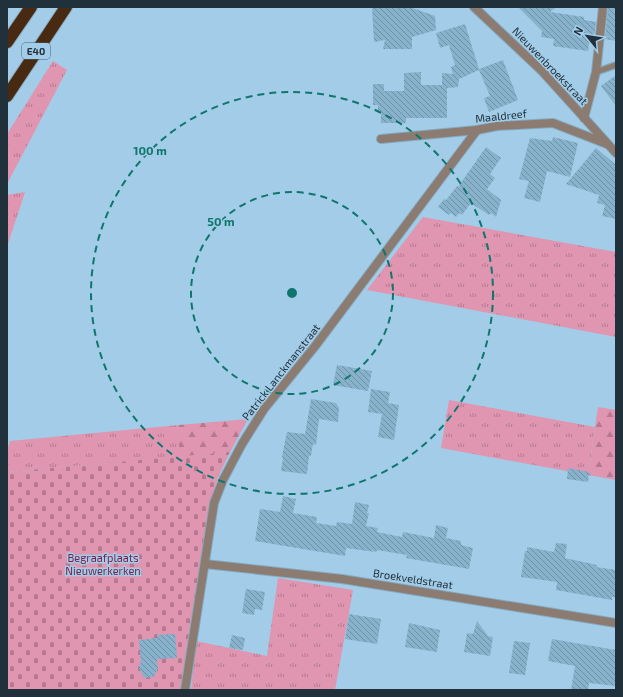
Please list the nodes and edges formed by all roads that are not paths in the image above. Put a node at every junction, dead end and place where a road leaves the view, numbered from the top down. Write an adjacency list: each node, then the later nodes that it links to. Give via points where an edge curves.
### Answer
1 (31, 7): 5 (highway, E40)
2 (66, 7): 8 (highway, E40)
3 (474, 7): 9 (street, Nieuwenbroekstraat, via 541,70)
4 (603, 7): 7 (street)
5 (7, 42)
6 (616, 65): 7 (lane)
7 (596, 72): 9 (street)
8 (7, 96)
9 (584, 118): 12 (street, Nieuwenbroekstraat)
10 (477, 130): 11 (street, Maaldreef); 12 (street, Maaldreef, via 497,126 553,123); 14 (street, Patrick Lanckmanstraat, via 316,345 264,409 242,444 222,480 214,503)
11 (381, 139)
12 (607, 144): 13 (street, Maaldreef)
13 (616, 153)
14 (205, 564): 15 (street, Broekveldstraat, via 342,579); 16 (street, Patrick Lanckmanstraat)
15 (616, 623)
16 (185, 690)

